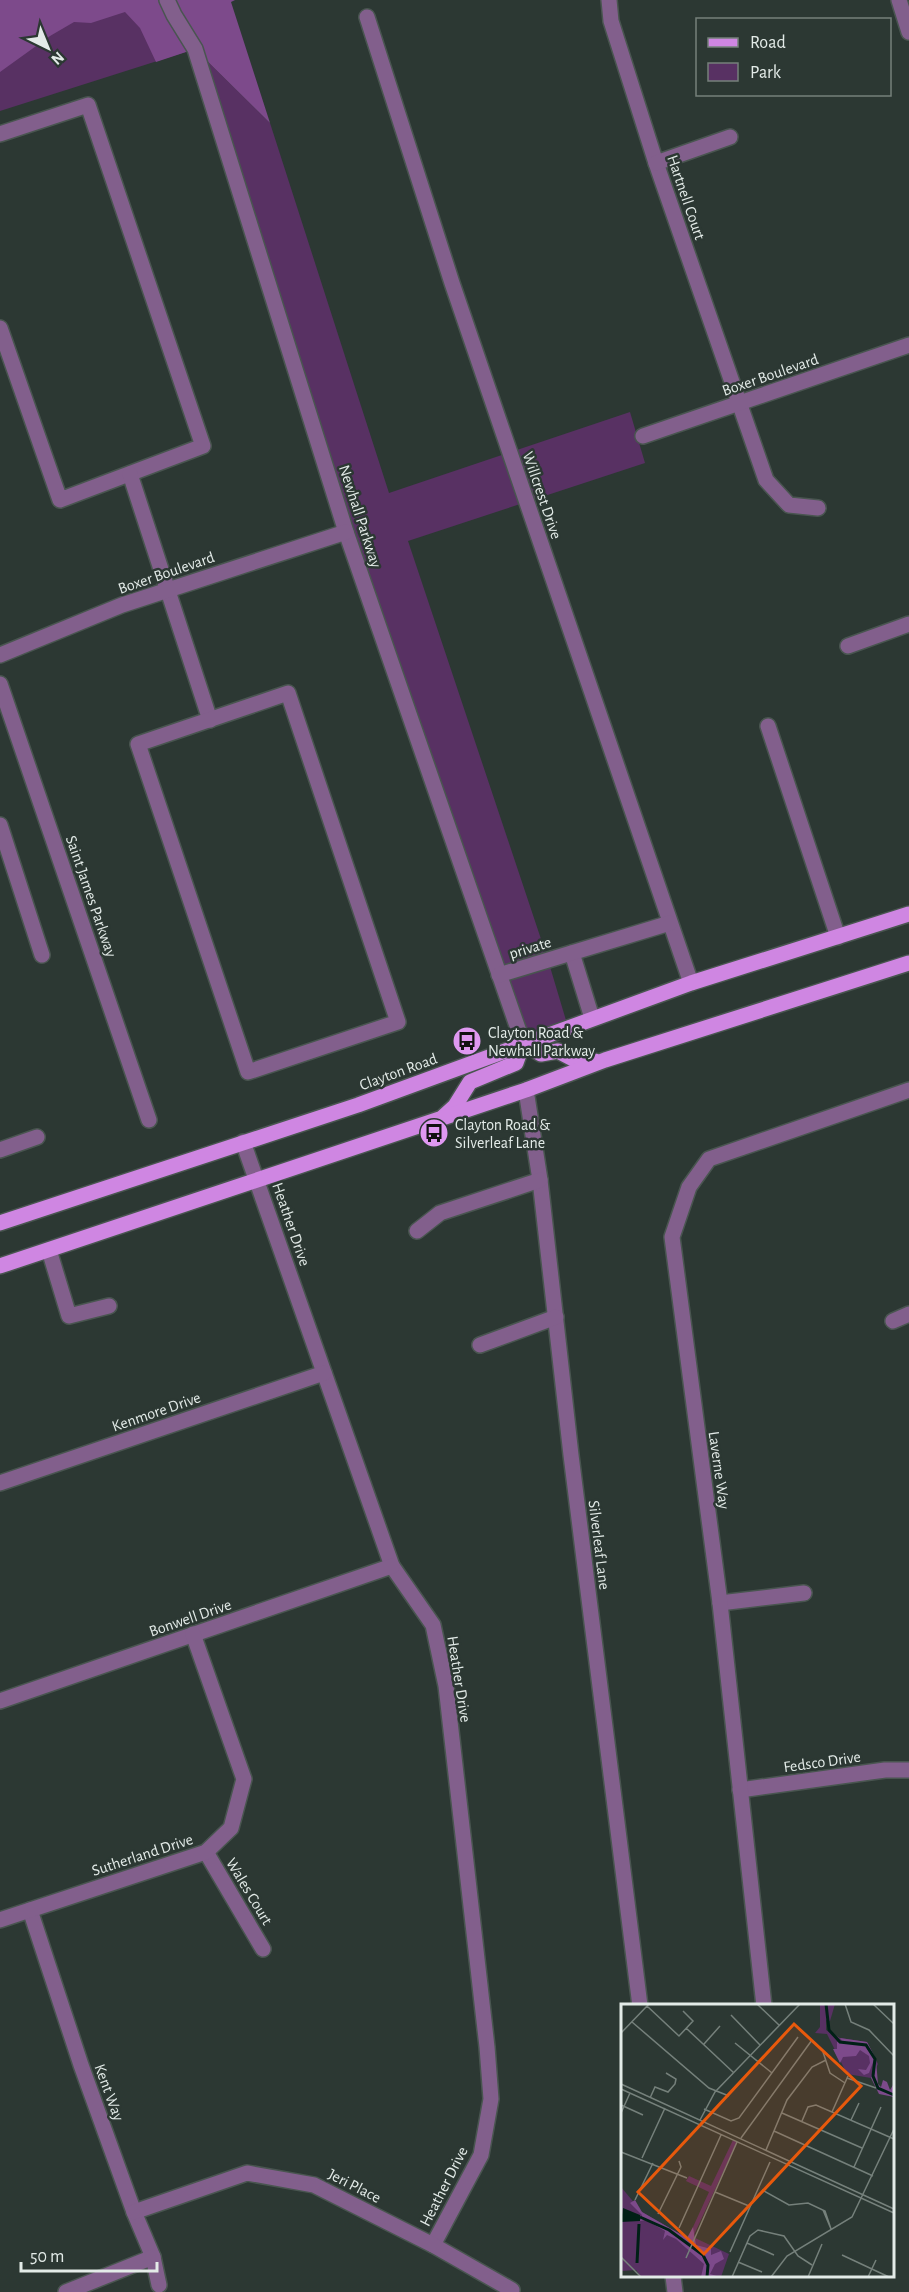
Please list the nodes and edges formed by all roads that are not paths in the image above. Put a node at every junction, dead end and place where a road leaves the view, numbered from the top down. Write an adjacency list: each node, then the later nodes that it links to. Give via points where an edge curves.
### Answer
1 (168, 0): 15 (street, Newhall Parkway, via 195,49)
2 (609, 0): 8 (street, Hartnell Court, via 611,21)
3 (899, 0): 5 (street)
4 (367, 17): 26 (street, Willcrest Drive, via 452,283)
5 (909, 32)
6 (0, 134): 13 (street, via 88,105 203,446)
7 (730, 137): 8 (street)
8 (656, 163): 11 (street, Hartnell Court)
9 (0, 328): 13 (street, via 60,500)
10 (909, 345): 11 (street, Boxer Boulevard)
11 (739, 404): 12 (street, Boxer Boulevard); 14 (street, Hartnell Court, via 766,480 789,505)
12 (642, 436)
13 (130, 474): 16 (street)
14 (819, 508)
15 (346, 532): 16 (street, Boxer Boulevard); 31 (street, Newhall Parkway)
16 (168, 590): 19 (street, Boxer Boulevard); 21 (street)
17 (909, 624): 18 (street)
18 (848, 646)
19 (0, 655)
20 (0, 684): 38 (street, Saint James Parkway)
21 (210, 720): 21 (street, via 138,744 248,1072 398,1022 288,693)
22 (768, 726): 27 (street)
23 (0, 825): 24 (street)
24 (6, 862): 29 (street)
25 (909, 914): 27 (main road, Clayton Road)
26 (670, 923): 28 (street, private); 32 (street, Willcrest Drive)
27 (838, 937): 32 (main road, Clayton Road)
28 (572, 953): 31 (street, private); 33 (street)
29 (42, 955)
30 (909, 963): 35 (main road)
31 (499, 975): 34 (street, Newhall Parkway)
32 (691, 983): 33 (main road, Clayton Road)
33 (592, 1018): 34 (main road, Clayton Road)
34 (523, 1043): 35 (main road, via 541,1054 558,1051 577,1061); 39 (main road, via 516,1063 470,1082 455,1106); 41 (main road, Clayton Road, via 358,1105)
35 (605, 1060): 36 (main road)
36 (526, 1090): 39 (main road); 43 (street, Silverleaf Lane)
37 (909, 1090): 58 (street, Laverne Way, via 709,1159 689,1187 672,1237)
38 (149, 1119)
39 (439, 1119): 44 (main road)
40 (37, 1137): 42 (street)
41 (243, 1142): 44 (street, Heather Drive); 45 (main road, Clayton Road)
42 (0, 1150)
43 (540, 1180): 46 (street, via 440,1213); 51 (street, Silverleaf Lane)
44 (258, 1181): 47 (main road); 54 (street, Heather Drive)
45 (0, 1223)
46 (417, 1231)
47 (50, 1250): 48 (main road); 49 (street, via 69,1316)
48 (0, 1266)
49 (109, 1306)
50 (909, 1314): 52 (street)
51 (556, 1317): 53 (street); 67 (street, Silverleaf Lane)
52 (893, 1321)
53 (480, 1345)
54 (324, 1374): 55 (street, Kenmore Drive); 56 (street, Heather Drive)
55 (0, 1483)
56 (392, 1566): 59 (street, Bonwell Drive); 70 (street, Heather Drive, via 433,1625 446,1686 491,2099 482,2155)
57 (804, 1593): 58 (street)
58 (720, 1604): 62 (street, Laverne Way)
59 (193, 1634): 60 (street, Bonwell Drive); 63 (street, Sutherland Drive, via 244,1779 231,1828)
60 (0, 1701)
61 (909, 1770): 62 (street, Fedsco Drive)
62 (740, 1790): 68 (street, Laverne Way)
63 (206, 1852): 64 (street, Sutherland Drive); 66 (street, Wales Court)
64 (30, 1910): 65 (street, Sutherland Drive); 69 (street, Kent Way)
65 (0, 1920)
66 (263, 1949)
67 (640, 2004)
68 (764, 2004)
69 (134, 2212): 70 (street, Jeri Place, via 247,2173 314,2185); 71 (street, Kent Way)
70 (433, 2245): 74 (street, Jeri Place)
71 (153, 2257): 73 (street, Kent Way); 75 (street)
72 (673, 2277): 76 (street)
73 (159, 2284)
74 (512, 2290)
75 (66, 2292)
76 (675, 2292)

